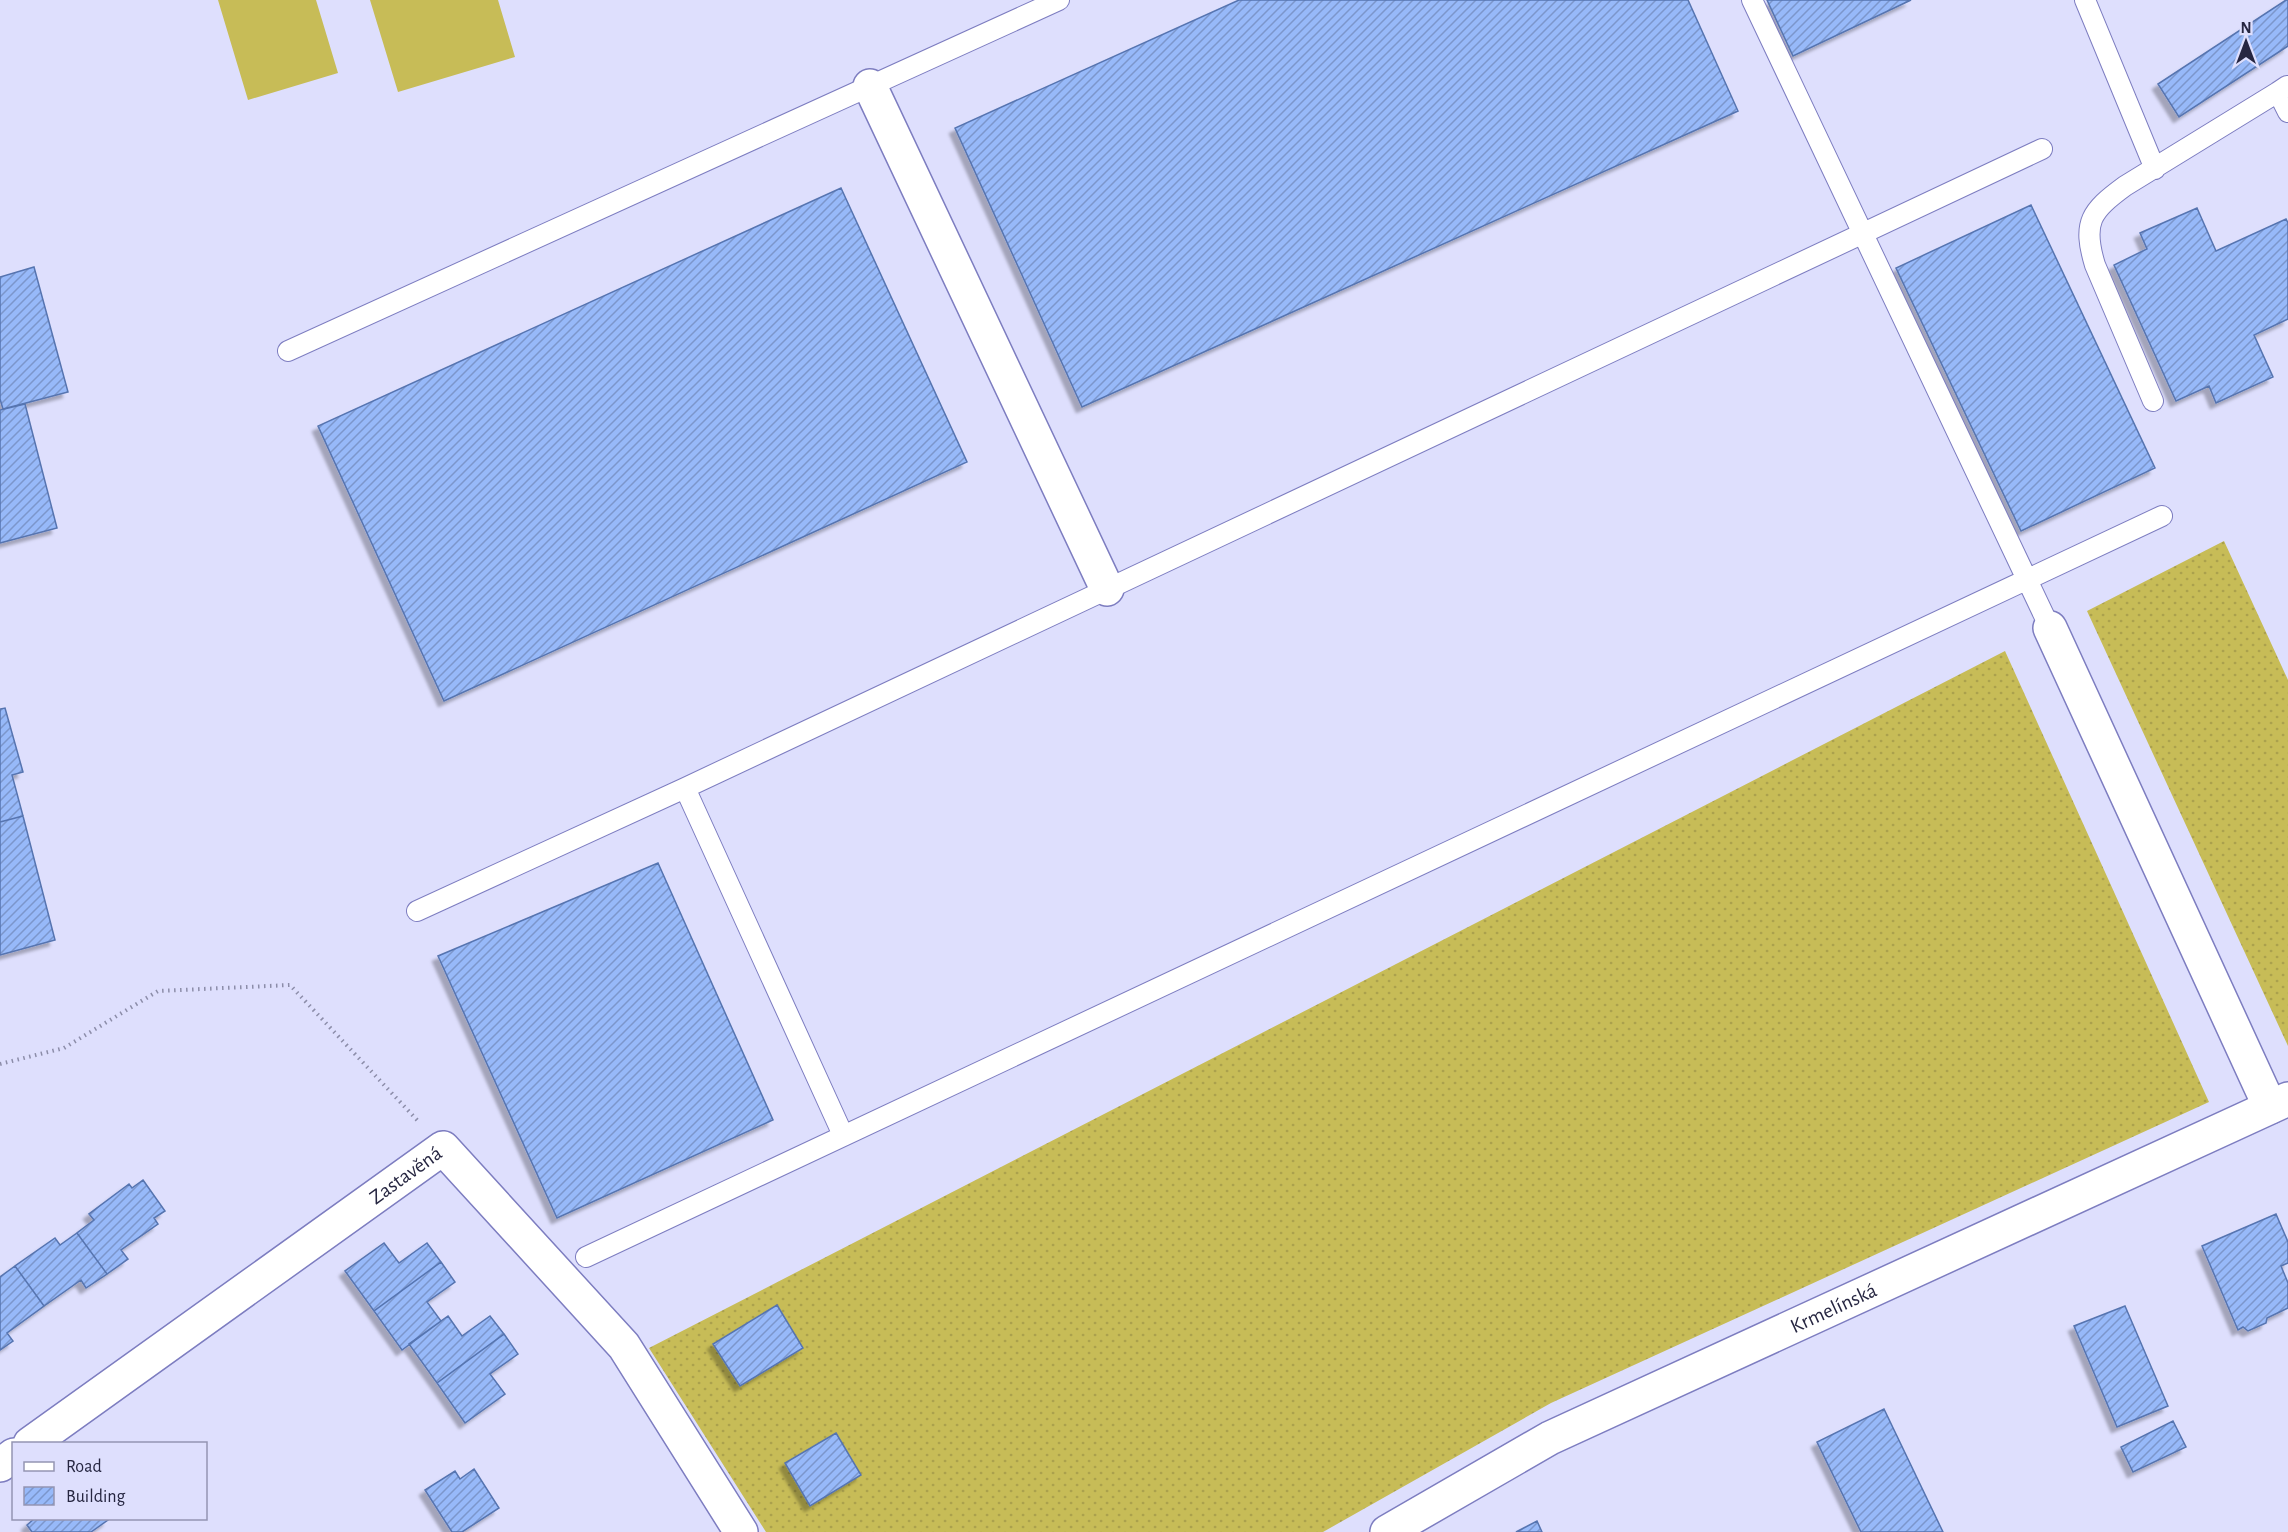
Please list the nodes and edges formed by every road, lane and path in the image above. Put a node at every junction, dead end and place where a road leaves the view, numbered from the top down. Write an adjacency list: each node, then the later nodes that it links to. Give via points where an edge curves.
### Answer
1 (1059, 0): 4 (lane)
2 (1752, 0): 9 (lane)
3 (2085, 0): 8 (lane)
4 (870, 86): 10 (lane); 14 (street)
5 (2283, 88): 6 (lane); 8 (lane)
6 (2288, 112)
7 (2042, 149): 9 (lane)
8 (2155, 170): 11 (lane, via 2103,202 2088,227 2095,265)
9 (1863, 233): 13 (lane); 14 (lane)
10 (288, 351)
11 (2153, 401)
12 (2162, 516): 13 (lane)
13 (2028, 578): 15 (lane); 20 (lane)
14 (1107, 589): 16 (lane)
15 (2050, 628): 19 (street)
16 (685, 788): 17 (lane); 20 (lane)
17 (417, 911)
18 (0, 1064): 21 (path, via 64,1048 158,991 290,985)
19 (2279, 1103): 25 (street, Krmelínská, via 1550,1438)
20 (843, 1135): 22 (lane)
21 (443, 1148): 23 (street, Zastavěná); 24 (street, Zastavěná, via 624,1346)
22 (586, 1257)
23 (31, 1442)
24 (741, 1532)
25 (1387, 1532)

